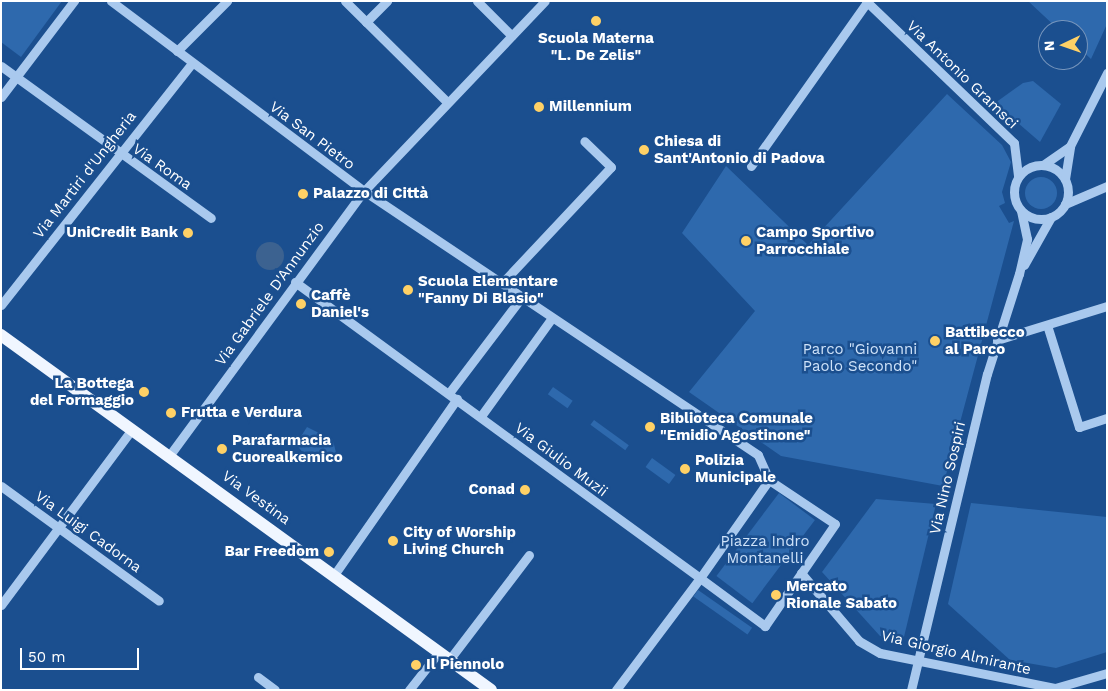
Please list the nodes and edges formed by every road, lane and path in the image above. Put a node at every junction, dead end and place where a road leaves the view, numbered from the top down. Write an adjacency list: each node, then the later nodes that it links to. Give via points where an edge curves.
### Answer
1 (74, 1): 15 (street)
2 (111, 1): 11 (street, Via San Pietro)
3 (228, 1): 11 (street)
4 (345, 1): 9 (street)
5 (387, 1): 9 (street)
6 (477, 1): 10 (street)
7 (545, 1): 10 (street, Via Gabriele D'Annunzio)
8 (867, 2): 22 (street, Via Antonio Gramsci); 23 (street, Via Antonio Gramsci, via 1014,143)
9 (366, 22): 17 (street)
10 (512, 36): 17 (street, Via Gabriele D'Annunzio)
11 (177, 51): 12 (street, Via San Pietro)
12 (192, 63): 20 (street, Via Martiri d'Ungheria); 26 (street, Via San Pietro)
13 (1, 66): 15 (street, Via Roma)
14 (1107, 73): 19 (street)
15 (16, 77): 16 (street); 20 (street, Via Roma)
16 (1, 98)
17 (447, 102): 26 (street, Via Gabriele D'Annunzio)
18 (584, 141): 33 (street, via 612,167)
19 (1070, 146): 21 (street); 24 (street)
20 (119, 153): 30 (street, Via Roma); 35 (street, Via Martiri d'Ungheria)
21 (1042, 165): 23 (street, via 1029,168); 24 (street)
22 (751, 166)
23 (1018, 177): 28 (street, via 1014,198)
24 (1065, 180): 27 (street)
25 (1107, 186): 27 (street)
26 (364, 192): 32 (street, Via Gabriele D'Annunzio); 33 (street, Via San Pietro)
27 (1065, 204): 29 (street)
28 (1021, 211): 29 (street, via 1035,218); 31 (street, Via Nino Sospiri, via 1026,239)
29 (1050, 217): 31 (street, Via Nino Sospiri)
30 (211, 218)
31 (1019, 274): 40 (street, Via Nino Sospiri)
32 (295, 282): 41 (street, Via Giulio Muzii); 46 (street, Via Gabriele D'Annunzio)
33 (502, 283): 34 (street, Via San Pietro)
34 (522, 297): 37 (street, Via San Pietro); 41 (street)
35 (1, 306)
36 (1107, 306): 38 (street)
37 (552, 318): 43 (street); 47 (street, via 758,455)
38 (1047, 325): 40 (street); 44 (street, via 1079,427)
39 (1, 335): 45 (main road, Via Vestina)
40 (997, 340): 57 (street, Via Nino Sospiri)
41 (449, 393): 42 (street, Via Giulio Muzii)
42 (457, 399): 43 (street, Via Giulio Muzii); 52 (street)
43 (481, 416): 53 (street, Via Giulio Muzii)
44 (1107, 418)
45 (132, 428): 46 (main road, Via Vestina); 49 (street)
46 (169, 456): 52 (main road, Via Vestina)
47 (769, 480): 51 (street, via 835,524); 53 (street)
48 (1, 486): 49 (street, Via Luigi Cadorna)
49 (57, 526): 54 (street, Via Luigi Cadorna); 55 (street)
50 (529, 555): 56 (street)
51 (801, 573): 53 (street, via 765,626); 57 (street, Via Giorgio Almirante, via 859,642 880,653)
52 (334, 575): 56 (main road, Via Vestina)
53 (700, 578): 63 (street)
54 (159, 601)
55 (1, 605)
56 (444, 656): 61 (street); 62 (main road, Via Vestina)
57 (919, 660): 58 (street, Via Giorgio Almirante, via 1055,688); 64 (street, Via Nino Sospiri)
58 (1107, 673)
59 (258, 677): 60 (street)
60 (275, 690)
61 (409, 690)
62 (491, 690)
63 (616, 690)
64 (911, 690)

